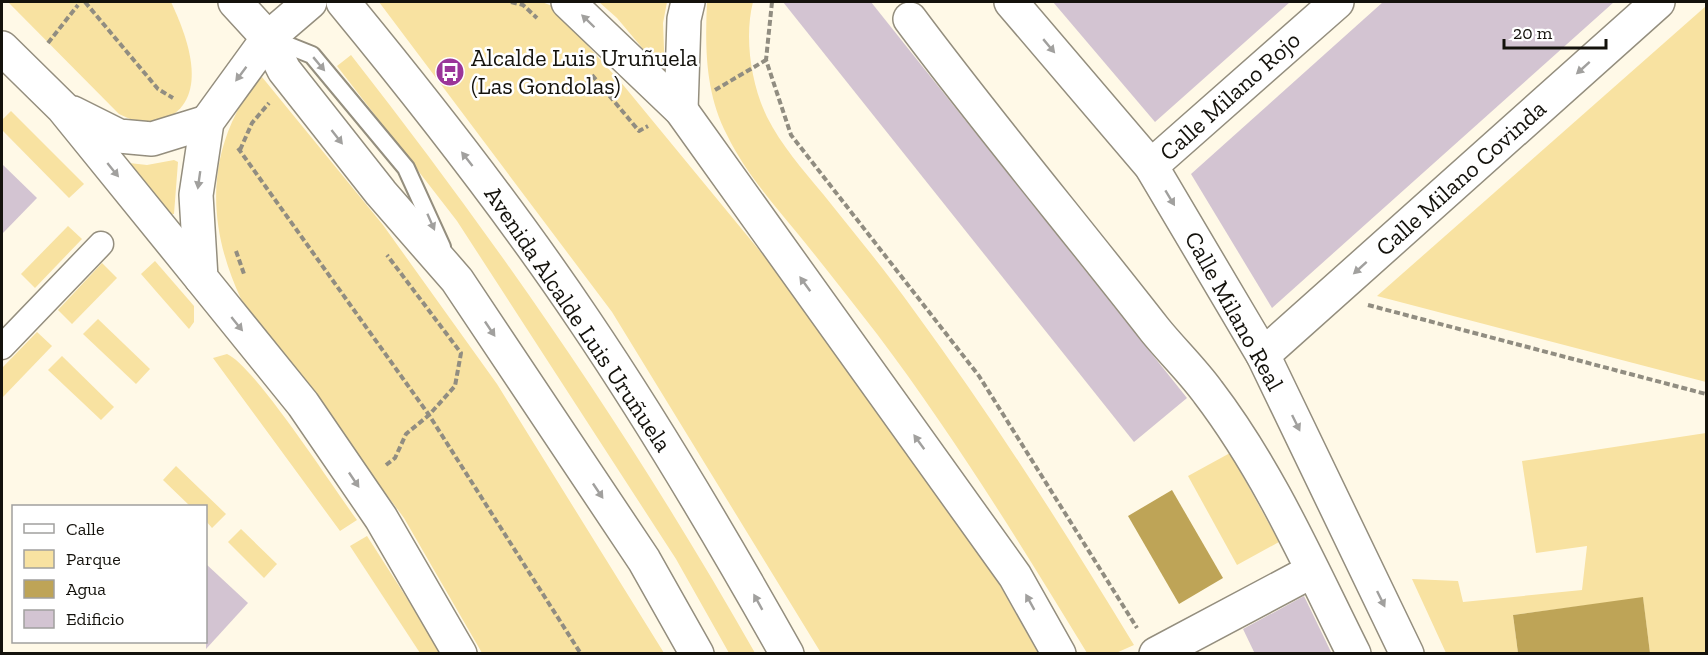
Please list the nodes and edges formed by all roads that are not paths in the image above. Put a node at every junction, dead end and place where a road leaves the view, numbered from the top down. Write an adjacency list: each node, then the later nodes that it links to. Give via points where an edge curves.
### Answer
1 (236, 2): 10 (street)
2 (310, 2): 10 (street)
3 (343, 2): 24 (street, Avenida Alcalde Luis Uruñuela, one-way to 3, via 714,524 584,320 484,180)
4 (568, 2): 13 (street, one-way to 4)
5 (688, 2): 13 (street)
6 (1012, 2): 15 (street, Calle Milano Real, one-way to 15)
7 (1336, 2): 15 (street, Calle Milano Rojo)
8 (1658, 2): 19 (street, Calle Milano Covinda, one-way to 19)
9 (910, 19): 20 (street, via 1208,392 1251,455 1295,532)
10 (268, 38): 14 (street, one-way to 14); 23 (street, one-way to 23, via 284,70 381,193 457,280 644,560)
11 (2, 48): 12 (street)
12 (63, 108): 14 (street, via 119,136 152,140); 17 (street, one-way to 17)
13 (681, 110): 25 (street, one-way to 13, via 1016,576)
14 (207, 122): 17 (street, one-way to 17, via 196,195)
15 (1151, 166): 19 (street, Calle Milano Real, one-way to 19)
16 (101, 244): 18 (street)
17 (201, 278): 22 (street, one-way to 22, via 303,404 381,518)
18 (2, 347)
19 (1263, 355): 27 (street, Calle Milano Real, one-way to 27)
20 (1312, 571): 21 (street); 26 (street)
21 (1147, 641)
22 (460, 654)
23 (697, 654)
24 (787, 654)
25 (1059, 654)
26 (1354, 654)
27 (1407, 654)

